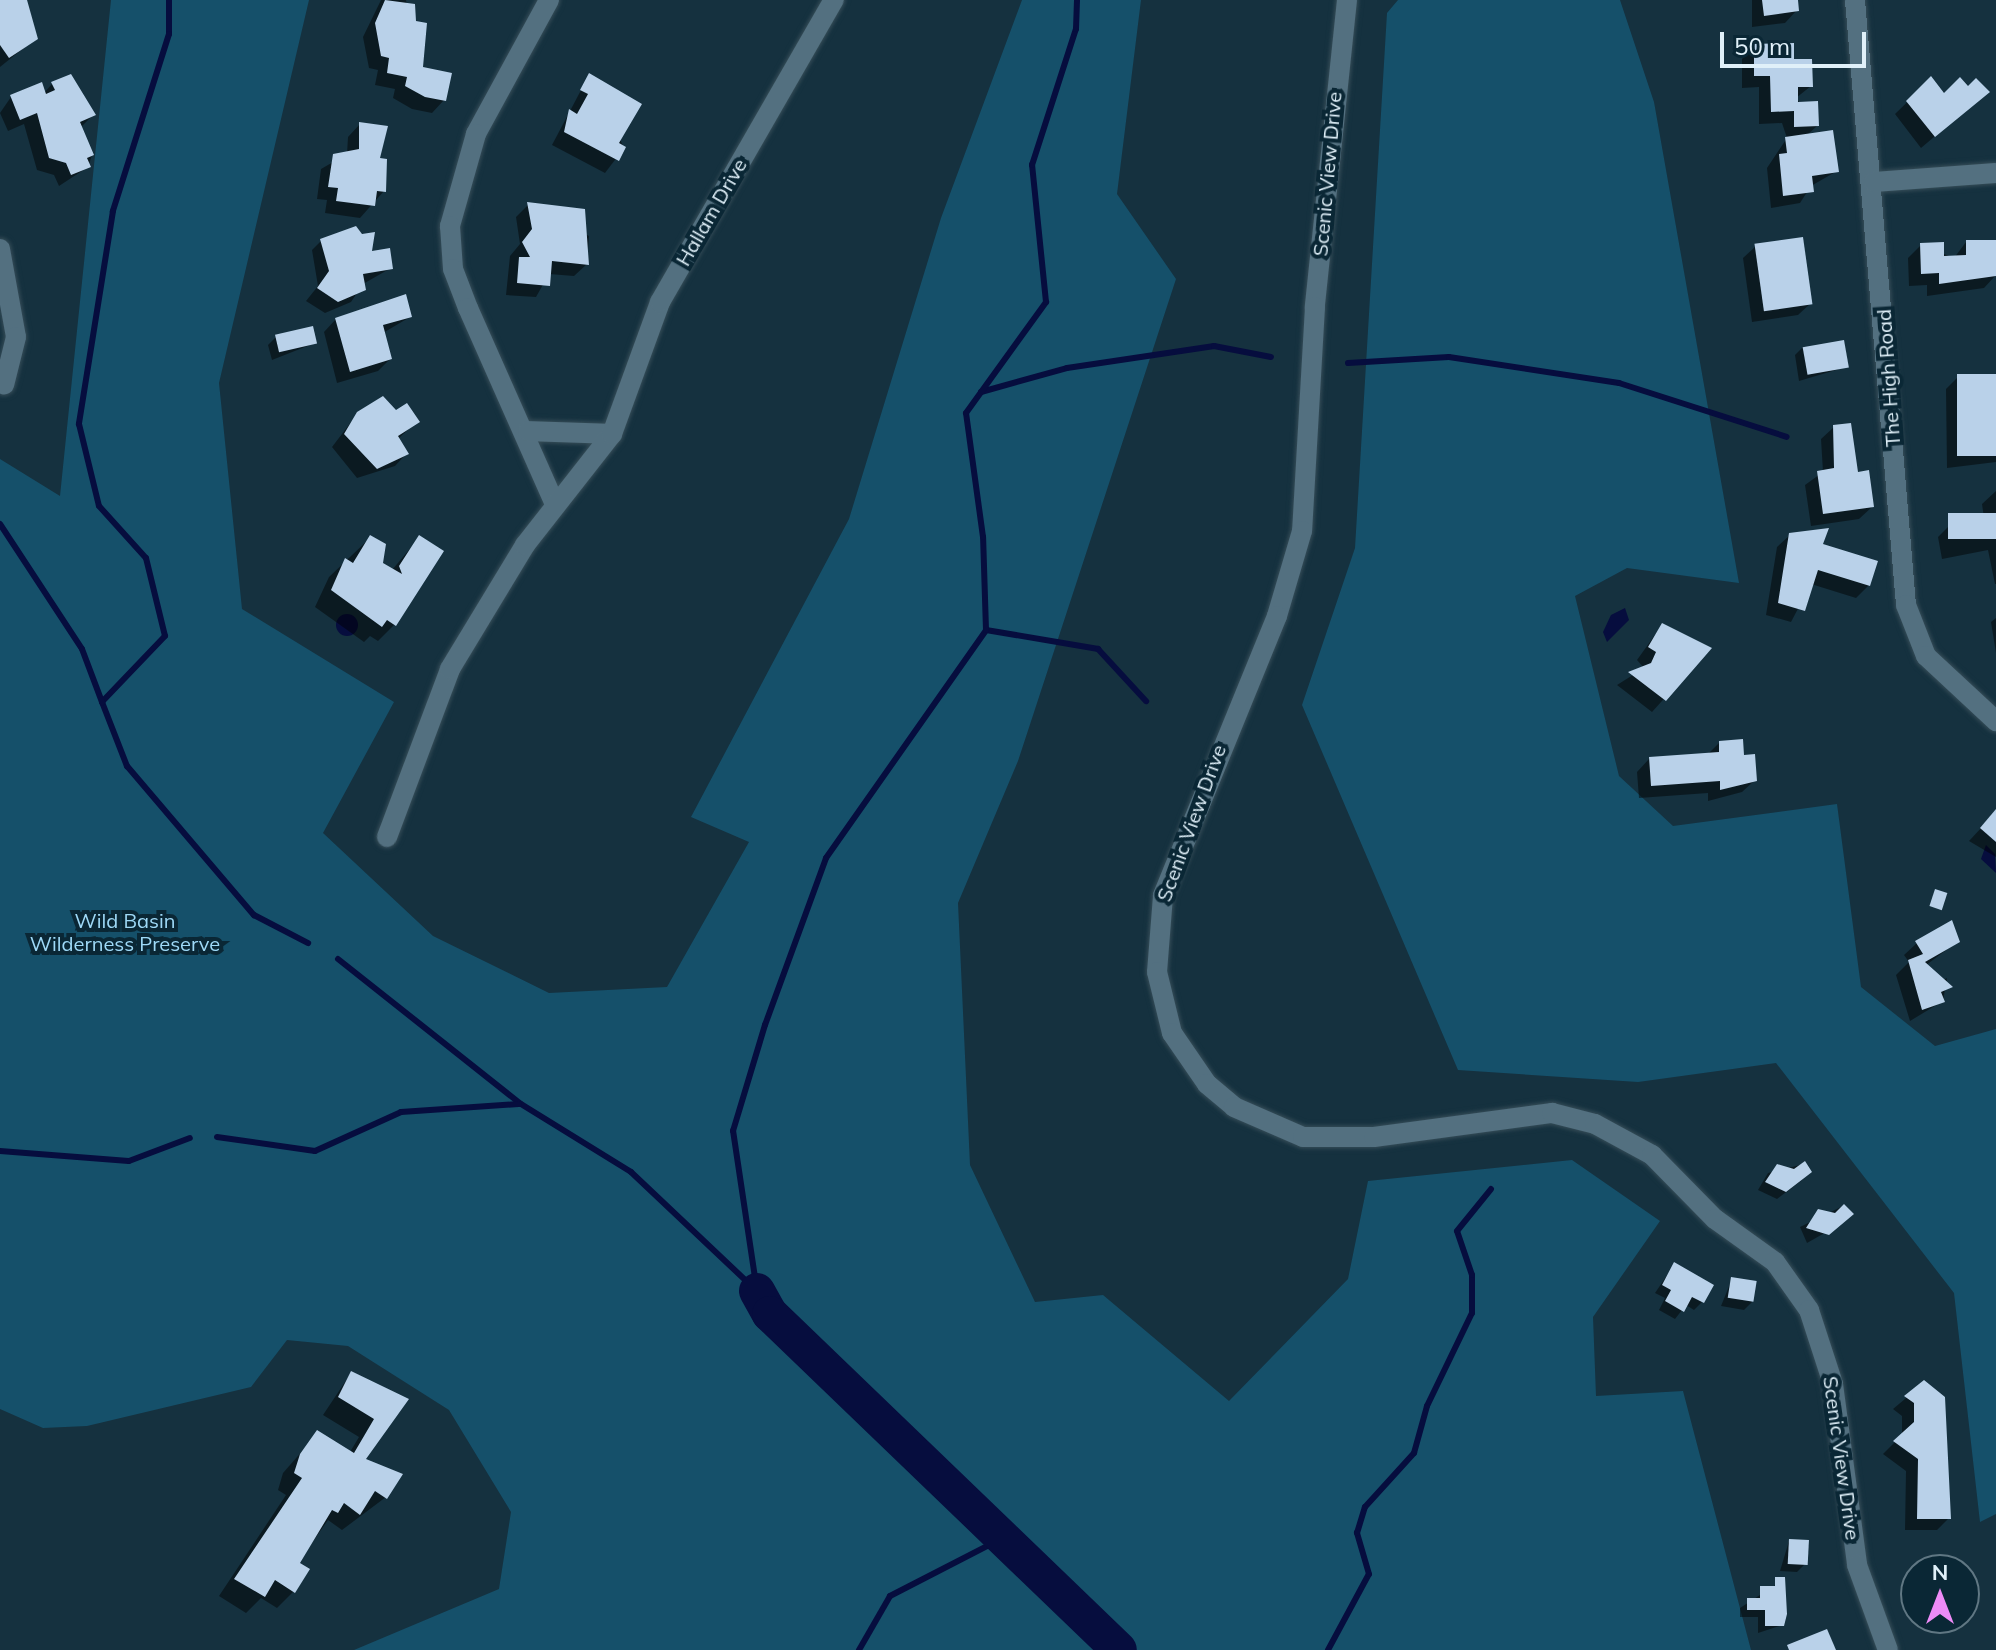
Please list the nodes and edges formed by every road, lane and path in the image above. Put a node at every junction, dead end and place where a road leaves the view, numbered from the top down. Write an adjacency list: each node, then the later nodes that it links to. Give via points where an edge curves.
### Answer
1 (549, 0): 9 (street, via 476,134 450,226 453,269)
2 (834, 0): 10 (street, Hallam Drive, via 660,302)
3 (1347, 0): 14 (street, Scenic View Drive, via 1315,307 1302,531 1277,616 1211,763 1163,896 1157,972 1172,1033 1207,1084 1234,1107 1303,1137 1374,1137 1540,1113 1595,1124 1652,1155 1715,1219 1775,1262 1809,1310 1833,1384 1857,1565)
4 (1855, 0): 6 (street, The High Road)
5 (1996, 173): 6 (street)
6 (1874, 182): 12 (street, The High Road, via 1906,605 1926,656)
7 (0, 249): 8 (street, via 16,337)
8 (4, 385)
9 (528, 431): 10 (street); 11 (street)
10 (612, 434): 11 (street, Hallam Drive, via 594,466)
11 (555, 504): 13 (street, Hallam Drive, via 450,669)
12 (1996, 721)
13 (387, 837)
14 (1888, 1650)

